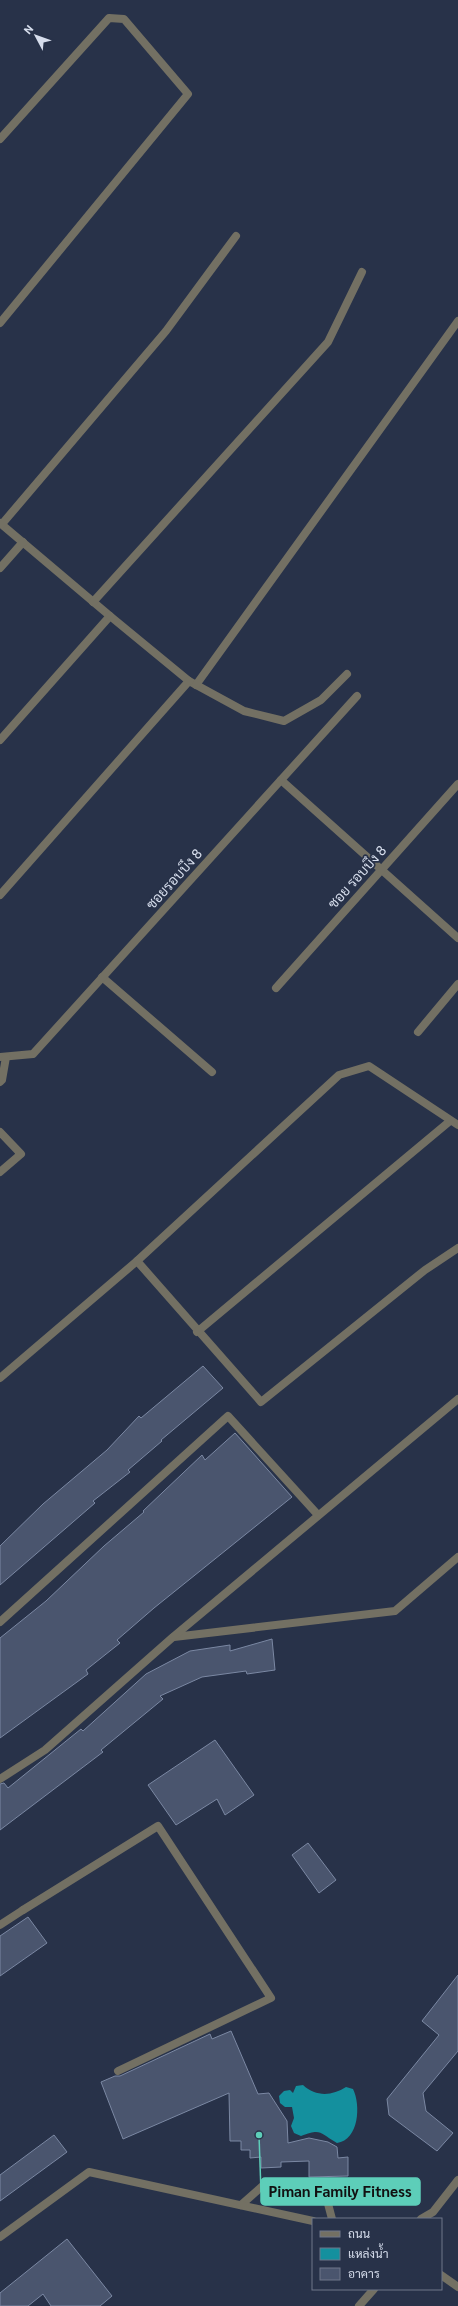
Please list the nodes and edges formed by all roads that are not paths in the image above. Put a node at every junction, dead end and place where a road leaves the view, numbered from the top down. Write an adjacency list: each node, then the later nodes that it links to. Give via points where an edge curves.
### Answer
1 (0, 139): 5 (street, via 110,18 124,19 188,94)
2 (236, 236): 6 (street, via 166,331)
3 (362, 272): 9 (street, via 328,342)
4 (458, 321): 13 (street)
5 (0, 323)
6 (1, 524): 7 (street)
7 (23, 542): 8 (street); 9 (street)
8 (0, 568)
9 (93, 602): 10 (street)
10 (110, 616): 12 (street); 15 (street)
11 (347, 674): 13 (street, via 321,700 284,721 244,711)
12 (189, 681): 13 (street); 19 (street)
13 (196, 685)
14 (357, 696): 16 (street, ซอยรอบบึง 8)
15 (0, 740)
16 (281, 780): 18 (street); 21 (street, ซอยรอบบึง 8)
17 (458, 784): 18 (street, ซอย รอบบึง 8)
18 (381, 870): 20 (street); 23 (street, ซอย รอบบึง 8)
19 (0, 895)
20 (458, 938)
21 (102, 977): 25 (street, ซอยรอบบึง 8, via 32,1054); 26 (street)
22 (458, 984): 24 (street)
23 (276, 988)
24 (418, 1032)
25 (3, 1057): 27 (street)
26 (212, 1072)
27 (0, 1082)
28 (450, 1121): 29 (street); 33 (street, via 369,1066 339,1075); 34 (street)
29 (458, 1125)
30 (0, 1132): 31 (street, via 21,1154)
31 (0, 1172)
32 (458, 1248): 34 (street, via 425,1270 261,1402)
33 (137, 1260): 34 (street); 35 (street)
34 (197, 1332)
35 (0, 1378)
36 (458, 1399): 37 (street)
37 (318, 1515): 39 (street, via 228,1416); 40 (street)
38 (458, 1558): 40 (street, via 395,1611)
39 (0, 1622)
40 (173, 1637): 41 (street, via 45,1750)
41 (0, 1779)
42 (0, 1925): 43 (street, via 158,1826 270,1998)
43 (118, 2071)
44 (458, 2180): 47 (street, via 433,2212)
45 (241, 2205): 46 (street, via 267,2182 326,2196); 48 (street); 49 (street, via 89,2172)
46 (332, 2218)
47 (423, 2218)
48 (312, 2221)
49 (0, 2237)
50 (442, 2276): 51 (street)
51 (458, 2287)
52 (373, 2290): 53 (street)
53 (360, 2306)

